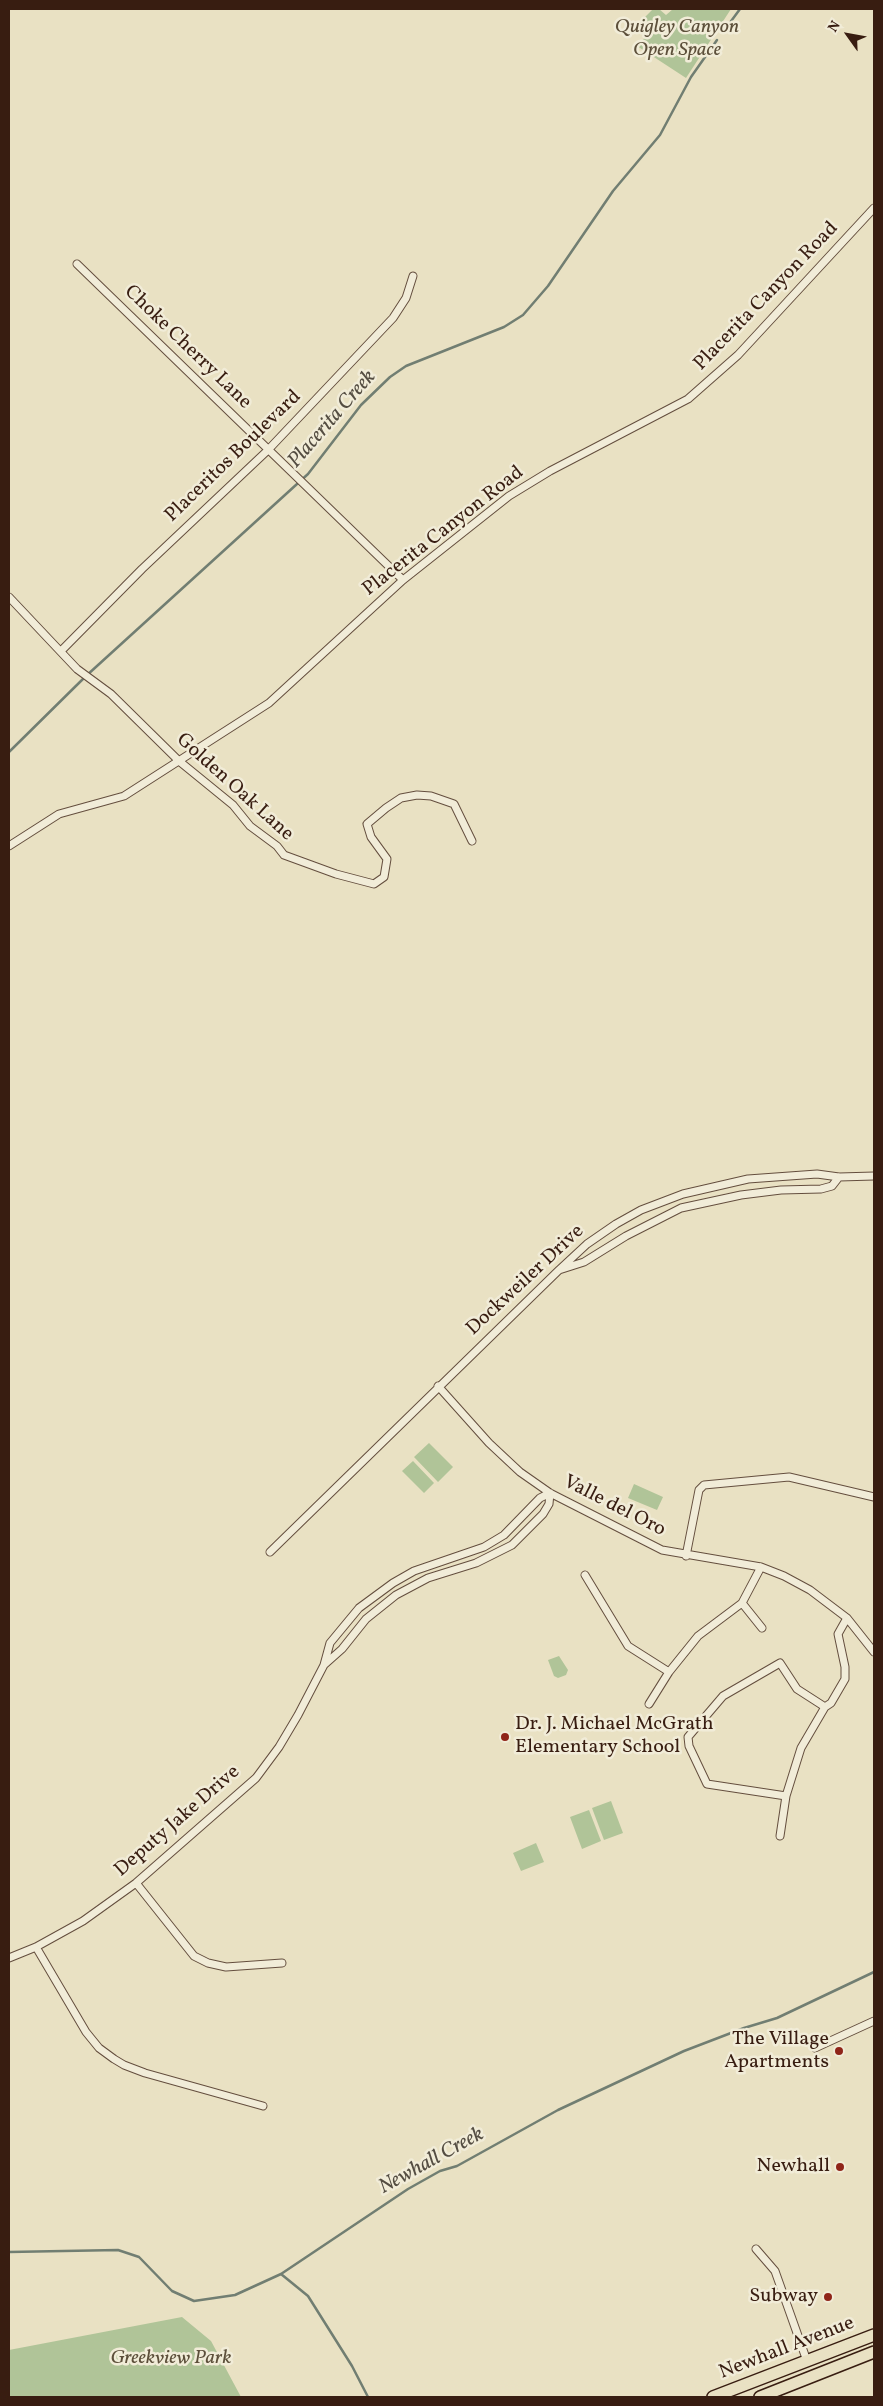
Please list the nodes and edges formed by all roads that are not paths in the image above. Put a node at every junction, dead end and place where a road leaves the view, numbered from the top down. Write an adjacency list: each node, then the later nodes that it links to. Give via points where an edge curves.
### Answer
1 (874, 208): 5 (street, Placerita Canyon Road, via 738,355 688,399 526,486)
2 (77, 264): 4 (street, Choke Cherry Lane)
3 (413, 276): 4 (street, Placeritos Boulevard, via 406,298 393,318)
4 (268, 450): 5 (street, Choke Cherry Lane); 7 (street, Placeritos Boulevard)
5 (403, 580): 8 (street, Placerita Canyon Road, via 269,703)
6 (9, 597): 7 (street, Golden Oak Lane)
7 (61, 651): 8 (street, Golden Oak Lane, via 77,669 111,694)
8 (179, 761): 9 (street, Golden Oak Lane, via 284,855 360,881 374,884 384,877 386,859 371,837 367,824 401,798 431,796 454,804); 10 (street, Placerita Canyon Road, via 124,796 59,814)
9 (472, 841)
10 (9, 846)
11 (874, 1176): 12 (street, Dockweiler Drive)
12 (839, 1177): 13 (street, via 832,1186 821,1189 742,1195 681,1208 584,1262); 13 (street, Dockweiler Drive, via 817,1174 756,1178 683,1194 641,1210 616,1224 587,1244)
13 (559, 1270): 14 (street, Dockweiler Drive)
14 (438, 1386): 15 (street, Valle del Oro, via 489,1444); 17 (street, Dockweiler Drive)
15 (550, 1493): 18 (street, Valle del Oro, via 639,1540); 25 (street, Deputy Jake Drive, via 549,1504 543,1514 512,1545 476,1563 428,1578 396,1595 366,1620); 25 (street, Deputy Jake Drive, via 540,1498 504,1535 484,1547 414,1571 376,1594 344,1624 330,1643)
16 (874, 1497): 18 (street, via 789,1477 704,1486 699,1490)
17 (270, 1552)
18 (686, 1556): 19 (street, Valle del Oro)
19 (761, 1567): 21 (street); 22 (street, Valle del Oro, via 810,1590)
20 (585, 1575): 26 (street, via 628,1646)
21 (742, 1603): 23 (street); 26 (street, via 698,1636)
22 (847, 1618): 24 (street, Valle del Oro); 28 (street, via 838,1634 845,1679 831,1703)
23 (762, 1628)
24 (874, 1652)
25 (324, 1665): 31 (street, Deputy Jake Drive, via 279,1747 256,1778)
26 (669, 1672): 27 (street)
27 (649, 1704)
28 (825, 1706): 29 (street, via 801,1748); 29 (street, via 797,1689 780,1663 723,1696 688,1737 707,1784)
29 (786, 1796): 30 (street)
30 (780, 1836)
31 (136, 1883): 32 (street, Deputy Jake Drive, via 82,1921); 34 (street, via 194,1956 226,1967)
32 (36, 1947): 33 (street, Deputy Jake Drive); 37 (street, via 86,2032 114,2059 145,2072)
33 (9, 1958)
34 (282, 1963)
35 (874, 2020): 36 (street)
36 (815, 2048)
37 (263, 2106)
38 (756, 2249): 41 (street, via 775,2271)
39 (874, 2335): 41 (main road, Newhall Avenue)
40 (874, 2352): 43 (main road, Newhall Avenue)
41 (807, 2361): 42 (main road, Newhall Avenue)
42 (713, 2397)
43 (760, 2397)

